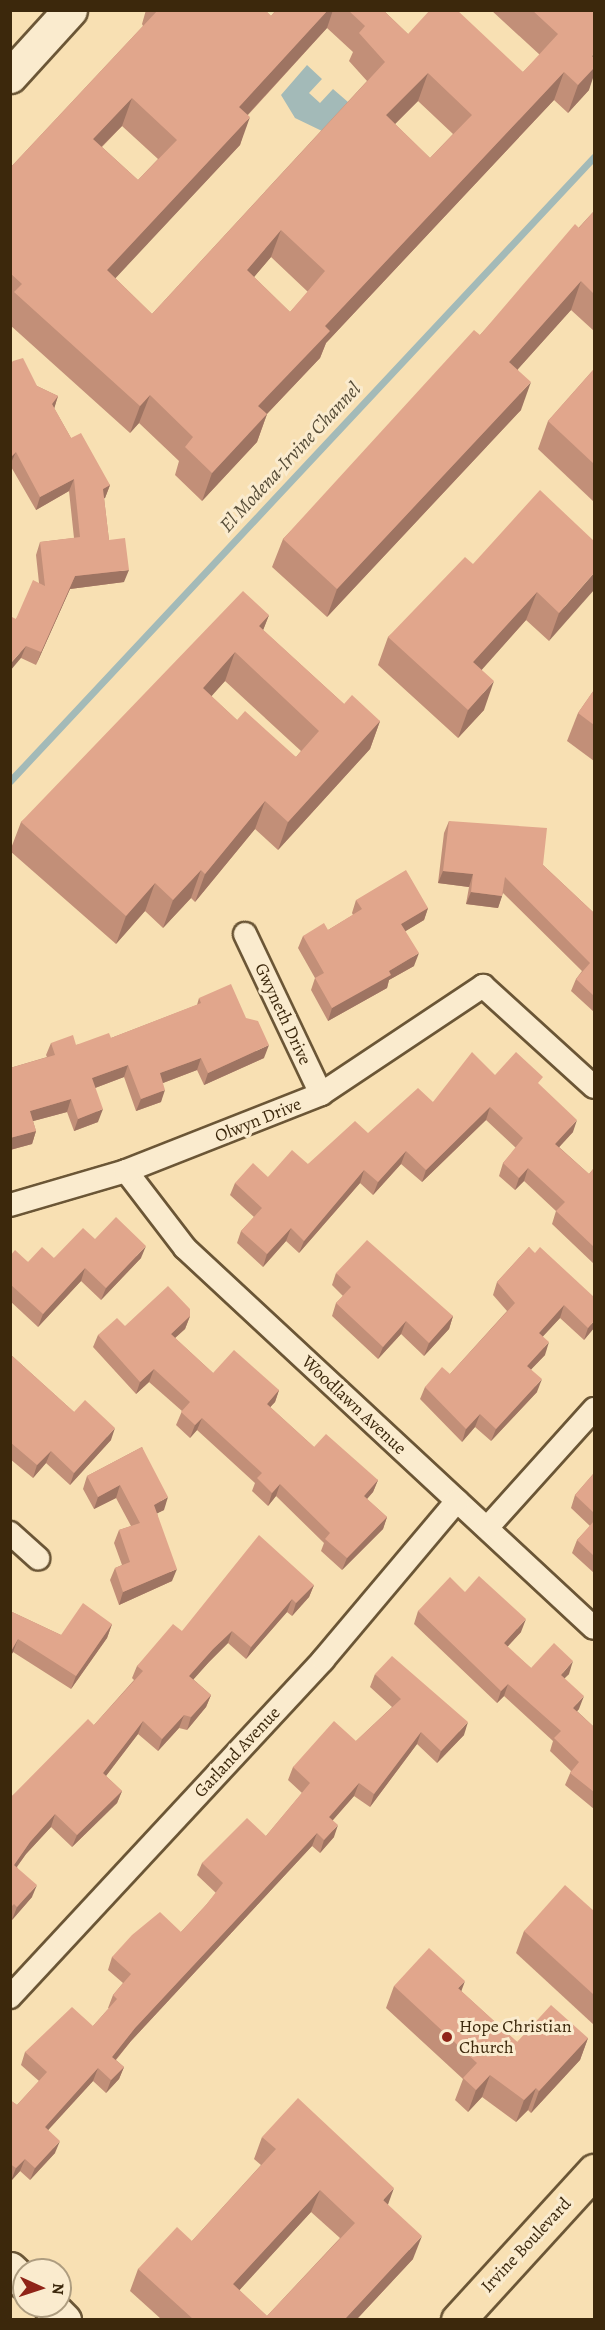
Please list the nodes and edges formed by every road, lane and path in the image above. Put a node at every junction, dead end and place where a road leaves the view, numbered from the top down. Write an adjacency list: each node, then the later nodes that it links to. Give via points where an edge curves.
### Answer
1 (70, 10): 2 (main road)
2 (10, 76)
3 (245, 934): 5 (street, Gwyneth Drive)
4 (594, 1087): 5 (street, Olwyn Drive, via 483,986)
5 (321, 1095): 6 (street, Olwyn Drive)
6 (126, 1171): 7 (street, Olwyn Drive); 9 (street, Woodlawn Avenue, via 185,1248)
7 (10, 1205)
8 (594, 1409): 10 (street)
9 (458, 1501): 10 (street, Woodlawn Avenue); 14 (street, Garland Avenue, via 323,1660)
10 (487, 1528): 13 (street, Woodlawn Avenue)
11 (10, 1533): 12 (street)
12 (38, 1558)
13 (594, 1628)
14 (10, 1997)
15 (594, 2171): 16 (main road, Irvine Boulevard)
16 (458, 2319)

